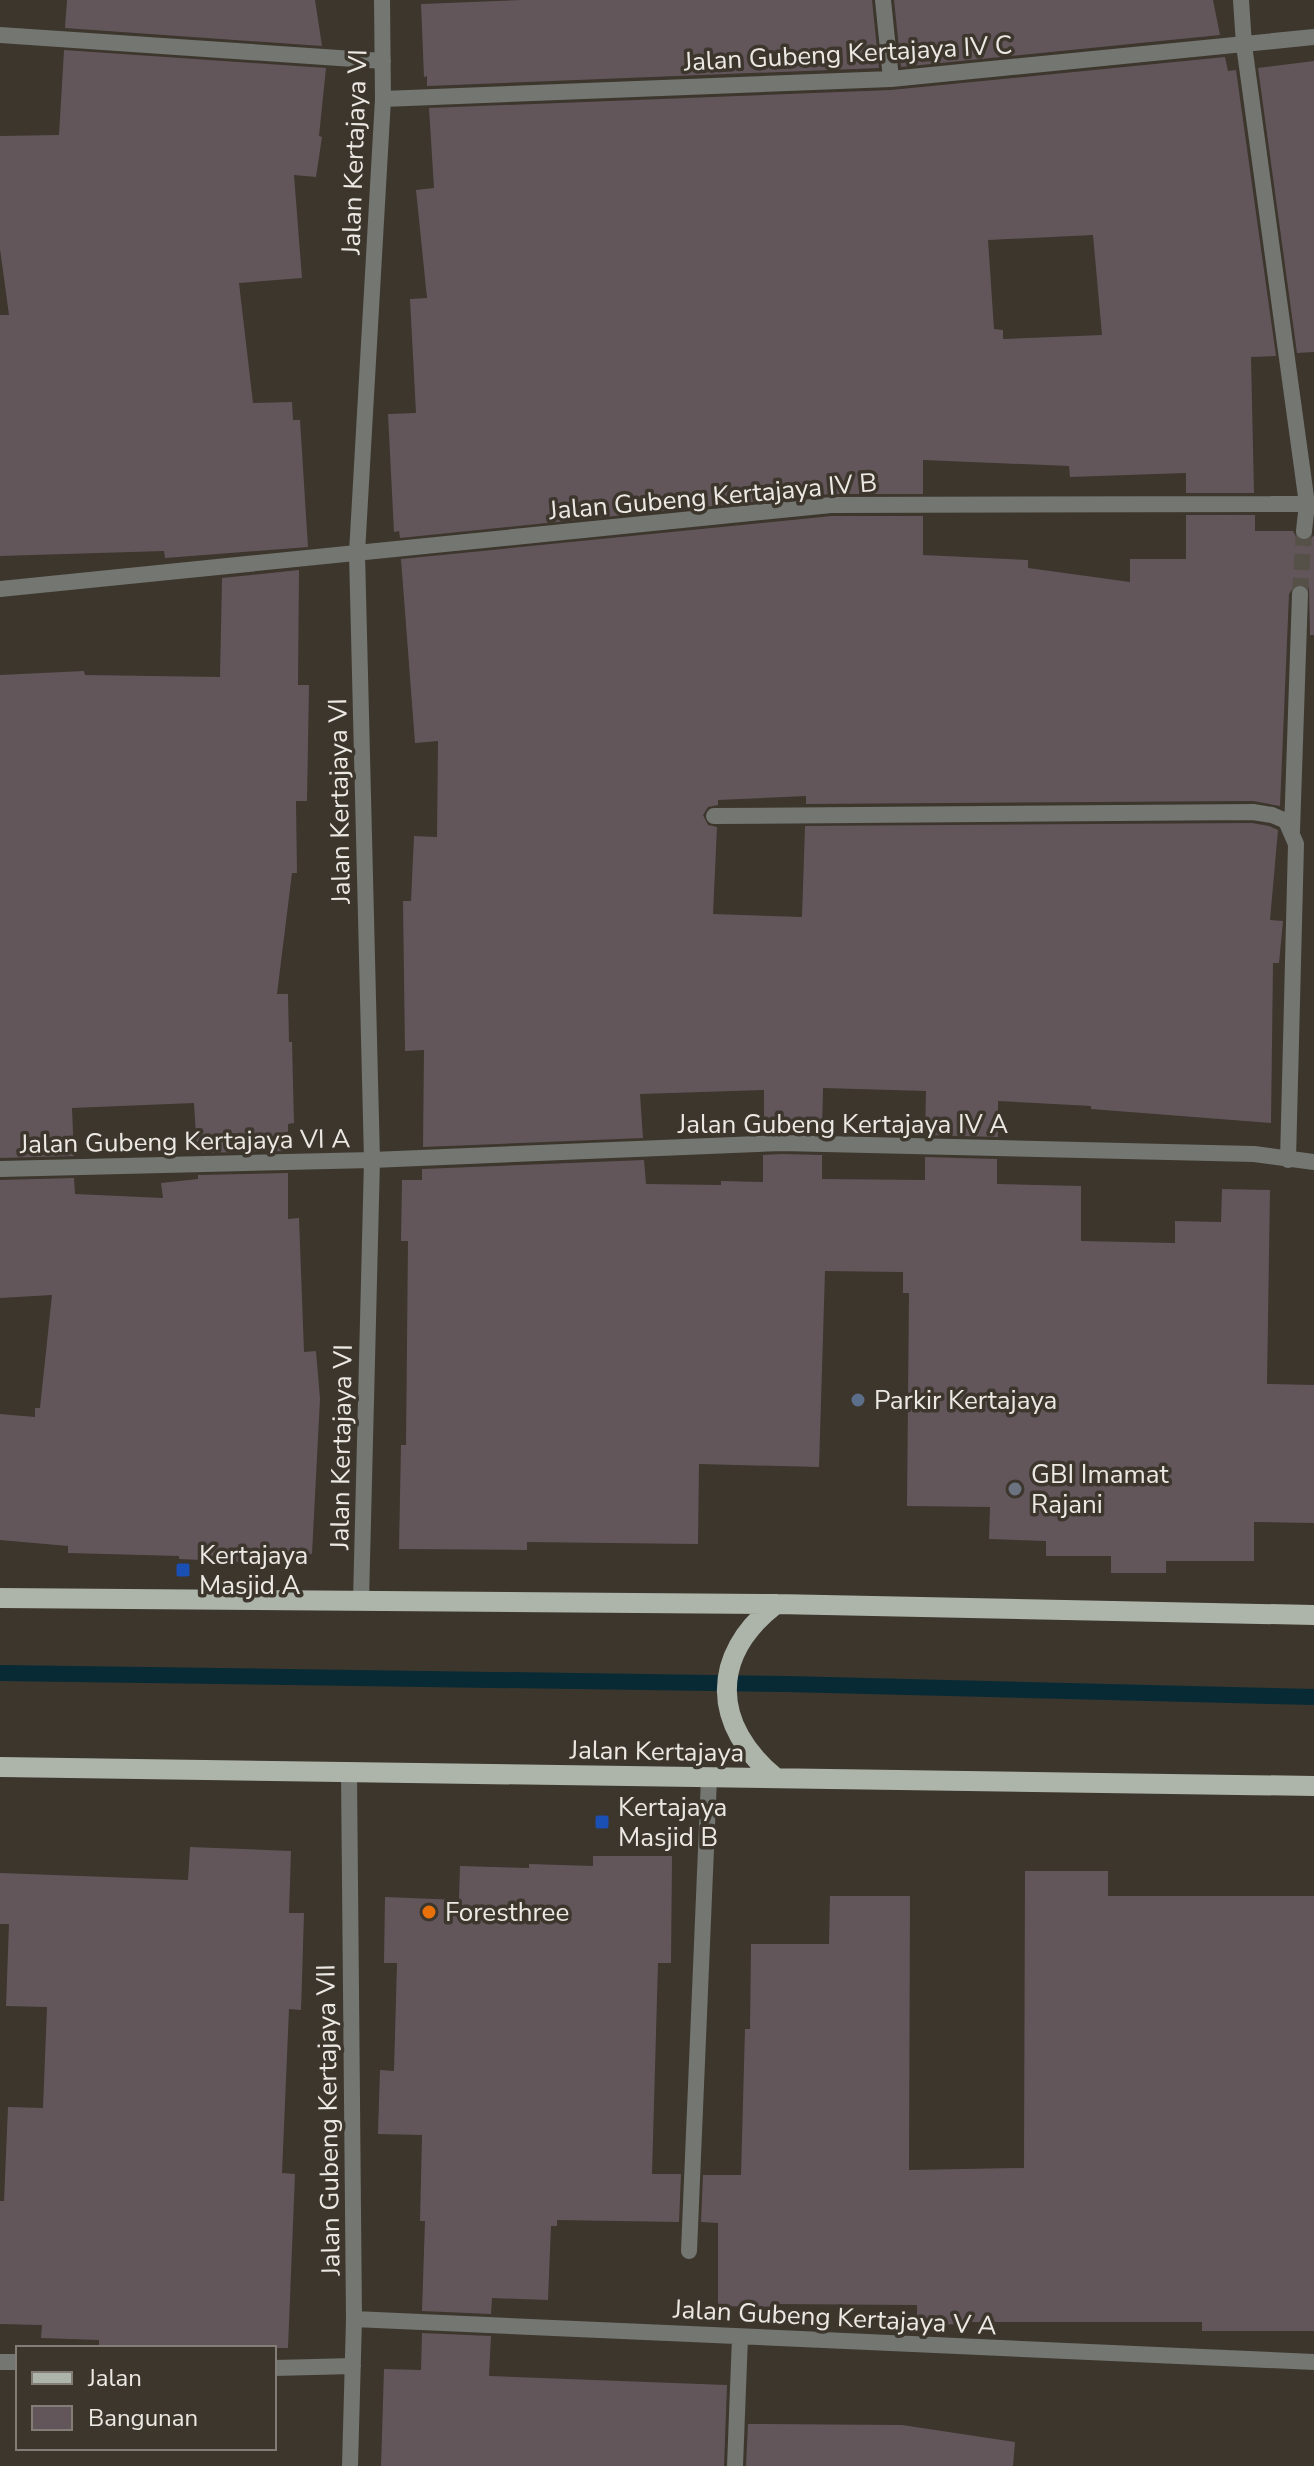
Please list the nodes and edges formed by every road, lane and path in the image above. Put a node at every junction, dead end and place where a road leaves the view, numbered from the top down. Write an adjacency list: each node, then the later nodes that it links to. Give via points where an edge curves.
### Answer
1 (382, 0): 7 (street, Jalan Kertajaya VI)
2 (883, 0): 8 (street)
3 (1241, 0): 6 (street)
4 (0, 35): 7 (street)
5 (1314, 37): 6 (street, Jalan Gubeng Kertajaya IV C)
6 (1244, 45): 8 (street, Jalan Gubeng Kertajaya IV C); 10 (street)
7 (383, 61): 9 (street, Jalan Kertajaya VI)
8 (891, 79): 9 (street, Jalan Gubeng Kertajaya IV C)
9 (383, 99): 12 (street, Jalan Kertajaya VI)
10 (1310, 504): 11 (street); 12 (street, Jalan Gubeng Kertajaya IV B, via 831,505)
11 (1304, 531)
12 (357, 553): 13 (street, Jalan Gubeng Kertajaya IV B); 17 (street, Jalan Kertajaya VI)
13 (0, 589)
14 (1300, 594): 16 (street)
15 (714, 816): 16 (street, via 1253,812 1286,821)
16 (1292, 831): 18 (street, via 1296,844)
17 (372, 1160): 18 (street, Jalan Gubeng Kertajaya IV A, via 781,1143 1254,1154); 20 (street, Jalan Gubeng Kertajaya VI A); 22 (street, Jalan Kertajaya VI)
18 (1288, 1160): 19 (street, Jalan Gubeng Kertajaya IV A)
19 (1314, 1162)
20 (0, 1169)
21 (0, 1598): 22 (main road)
22 (361, 1601): 23 (main road)
23 (776, 1604): 24 (main road); 28 (main road, via 739,1642 727,1692 741,1742)
24 (1314, 1615)
25 (0, 1767): 26 (main road, Jalan Kertajaya)
26 (349, 1773): 27 (main road, Jalan Kertajaya); 31 (street, Jalan Gubeng Kertajaya VII)
27 (709, 1778): 28 (main road, Jalan Kertajaya); 30 (street)
28 (776, 1778): 29 (main road, Jalan Kertajaya)
29 (1314, 1786)
30 (689, 2251)
31 (354, 2319): 32 (street, Jalan Gubeng Kertajaya V A); 34 (street, Jalan Gubeng Kertajaya VII)
32 (740, 2337): 33 (street, Jalan Gubeng Kertajaya V A); 37 (street)
33 (1314, 2362)
34 (353, 2366): 35 (street); 36 (street, Jalan Gubeng Kertajaya VII)
35 (276, 2368)
36 (350, 2466)
37 (735, 2466)

